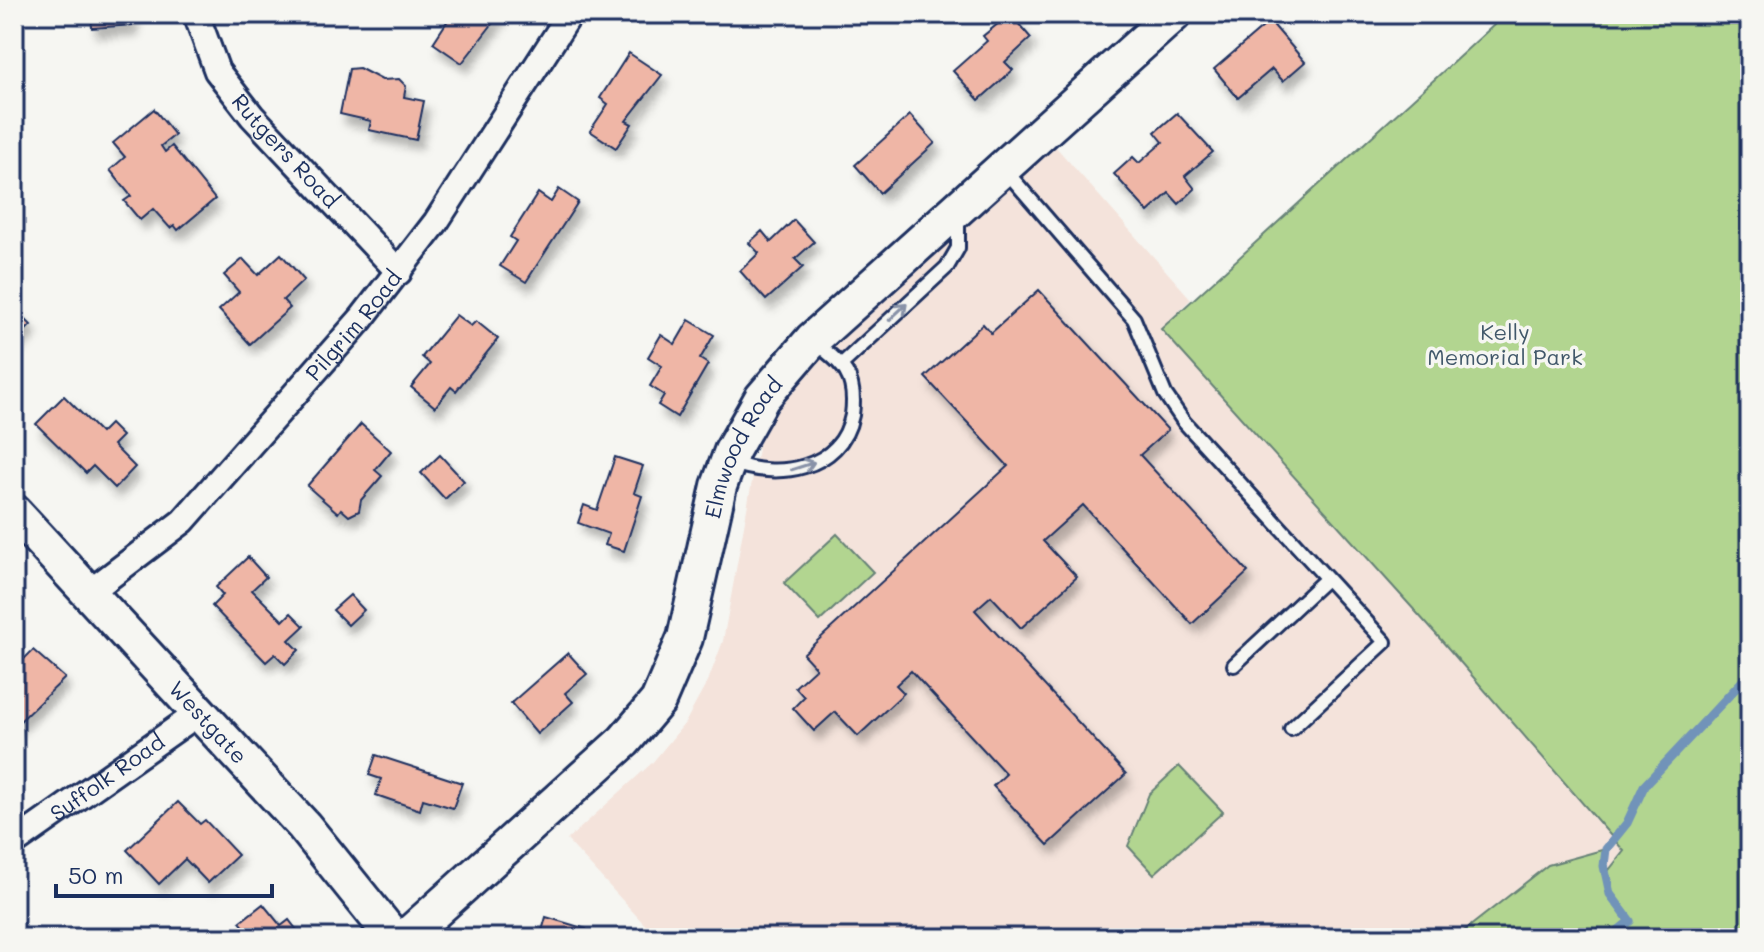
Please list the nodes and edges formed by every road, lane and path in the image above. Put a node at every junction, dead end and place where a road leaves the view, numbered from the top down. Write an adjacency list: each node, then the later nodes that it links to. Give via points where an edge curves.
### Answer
1 (196, 14): 6 (street, Rutgers Road, via 217,71 252,116)
2 (570, 14): 6 (street, Pilgrim Road)
3 (1174, 14): 4 (street, Elmwood Road)
4 (1003, 168): 5 (street, Elmwood Road); 11 (lane, via 1134,319 1165,394 1184,422)
5 (957, 209): 7 (street, Elmwood Road); 8 (lane, one-way to 5, via 947,267 958,248)
6 (399, 272): 12 (street, Pilgrim Road, via 183,521)
7 (812, 340): 8 (lane); 9 (street, Elmwood Road, via 762,398)
8 (841, 365): 9 (lane, one-way to 8, via 779,472 832,452 849,429 853,408 852,388)
9 (728, 461): 18 (street, Elmwood Road, via 685,638 658,701 624,741)
10 (14, 512): 12 (street, Westgate)
11 (1326, 579): 13 (lane); 15 (lane, via 1385,642)
12 (87, 594): 14 (street, Westgate)
13 (1234, 665)
14 (200, 712): 16 (street, Suffolk Road); 17 (street, Westgate, via 304,826)
15 (1291, 729)
16 (14, 843)
17 (394, 938)
18 (405, 938)

